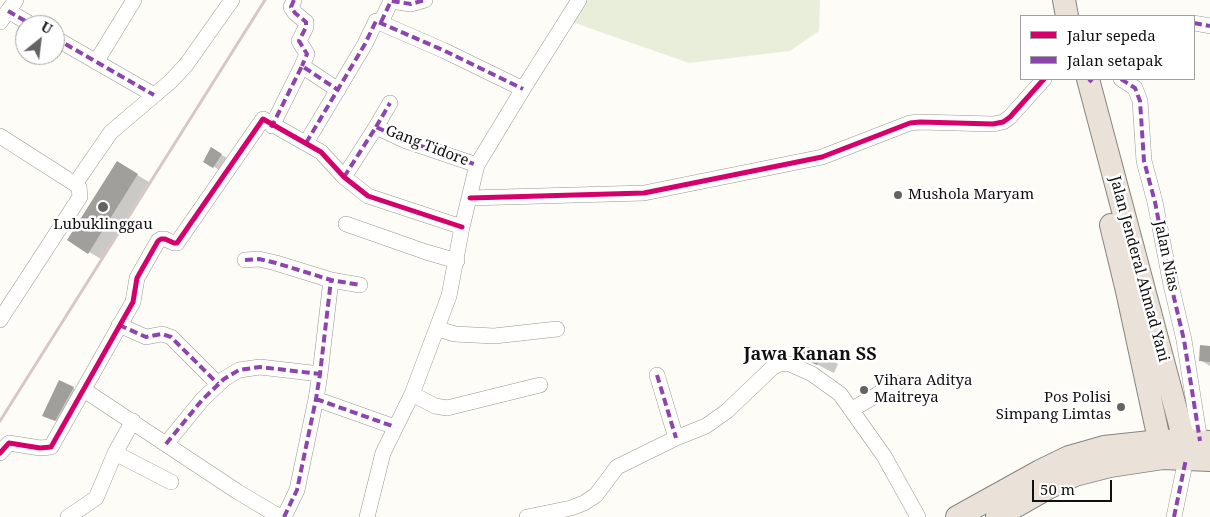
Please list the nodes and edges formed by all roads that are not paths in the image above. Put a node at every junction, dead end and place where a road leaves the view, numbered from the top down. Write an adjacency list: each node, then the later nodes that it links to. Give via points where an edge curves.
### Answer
1 (134, 0): 12 (street)
2 (232, 0): 19 (street, via 186,65)
3 (294, 0): 13 (street, via 291,7 306,22 299,41 307,54)
4 (425, 0): 8 (street, via 411,4 391,1)
5 (579, 0): 17 (street)
6 (1064, 0): 7 (highway)
7 (1067, 15)
8 (381, 22): 17 (street); 18 (street, via 374,22)
9 (1195, 23): 10 (street)
10 (1210, 26)
11 (65, 44): 12 (street)
12 (96, 62): 19 (street)
13 (302, 66): 18 (street); 21 (street)
14 (1043, 80): 28 (street, via 1003,122 910,123 822,157 644,193)
15 (1086, 80): 52 (highway, Jalan Jenderal Ahmad Yani); 53 (highway, Jalan Jenderal Ahmad Yani, via 1119,256)
16 (1123, 80): 52 (street, Jalan Nias, via 1135,88 1140,101 1144,160 1184,340)
17 (522, 89): 25 (street)
18 (338, 90): 24 (street)
19 (154, 95): 27 (street, via 111,132)
20 (390, 102): 22 (street)
21 (272, 126): 24 (street); 36 (street, via 263,119 177,243 165,239 158,241 137,278 133,302)
22 (376, 127): 25 (street, Gang Tidore, via 406,141); 26 (street, Gang Tidore)
23 (0, 136): 27 (street)
24 (306, 143): 26 (street, via 327,157)
25 (477, 165): 28 (street)
26 (344, 177): 30 (street, via 361,192 377,200)
27 (75, 184): 35 (street, via 79,187 80,197)
28 (470, 198): 30 (street)
29 (346, 224): 32 (street)
30 (462, 227): 32 (street)
31 (245, 260): 33 (street, via 259,259)
32 (457, 261): 37 (street)
33 (331, 280): 34 (street); 39 (street)
34 (360, 285)
35 (0, 320)
36 (119, 325): 42 (street, via 146,338 162,334 171,337); 44 (street)
37 (438, 329): 38 (street, via 455,334 494,336); 45 (street)
38 (557, 329)
39 (320, 374): 42 (street, via 260,367 239,370); 46 (street)
40 (658, 375): 50 (street)
41 (897, 383): 47 (street)
42 (218, 384): 51 (street)
43 (540, 386): 45 (street, via 447,408 435,406)
44 (84, 390): 48 (street); 54 (street, via 51,446 40,448 9,443)
45 (412, 394): 49 (street)
46 (316, 399): 49 (street); 60 (street, via 297,490)
47 (851, 410): 50 (street, via 840,394 812,374 790,364 781,364 772,368 727,411 706,426); 63 (street, via 884,456)
48 (132, 421): 51 (street); 55 (street)
49 (395, 427): 61 (street, via 383,453)
50 (676, 438): 62 (street, via 617,467 596,495 584,503)
51 (166, 444): 59 (street)
52 (1198, 449): 53 (highway); 66 (street)
53 (1162, 450): 57 (highway, via 1104,447 1069,457 1040,470)
54 (0, 453)
55 (115, 453): 56 (street); 58 (street, via 96,498)
56 (171, 482)
57 (1016, 504): 64 (highway); 65 (highway)
58 (68, 517)
59 (280, 517)
60 (284, 517)
61 (367, 517)
62 (526, 517)
63 (918, 517)
64 (957, 517)
65 (997, 517)
66 (1174, 517)

